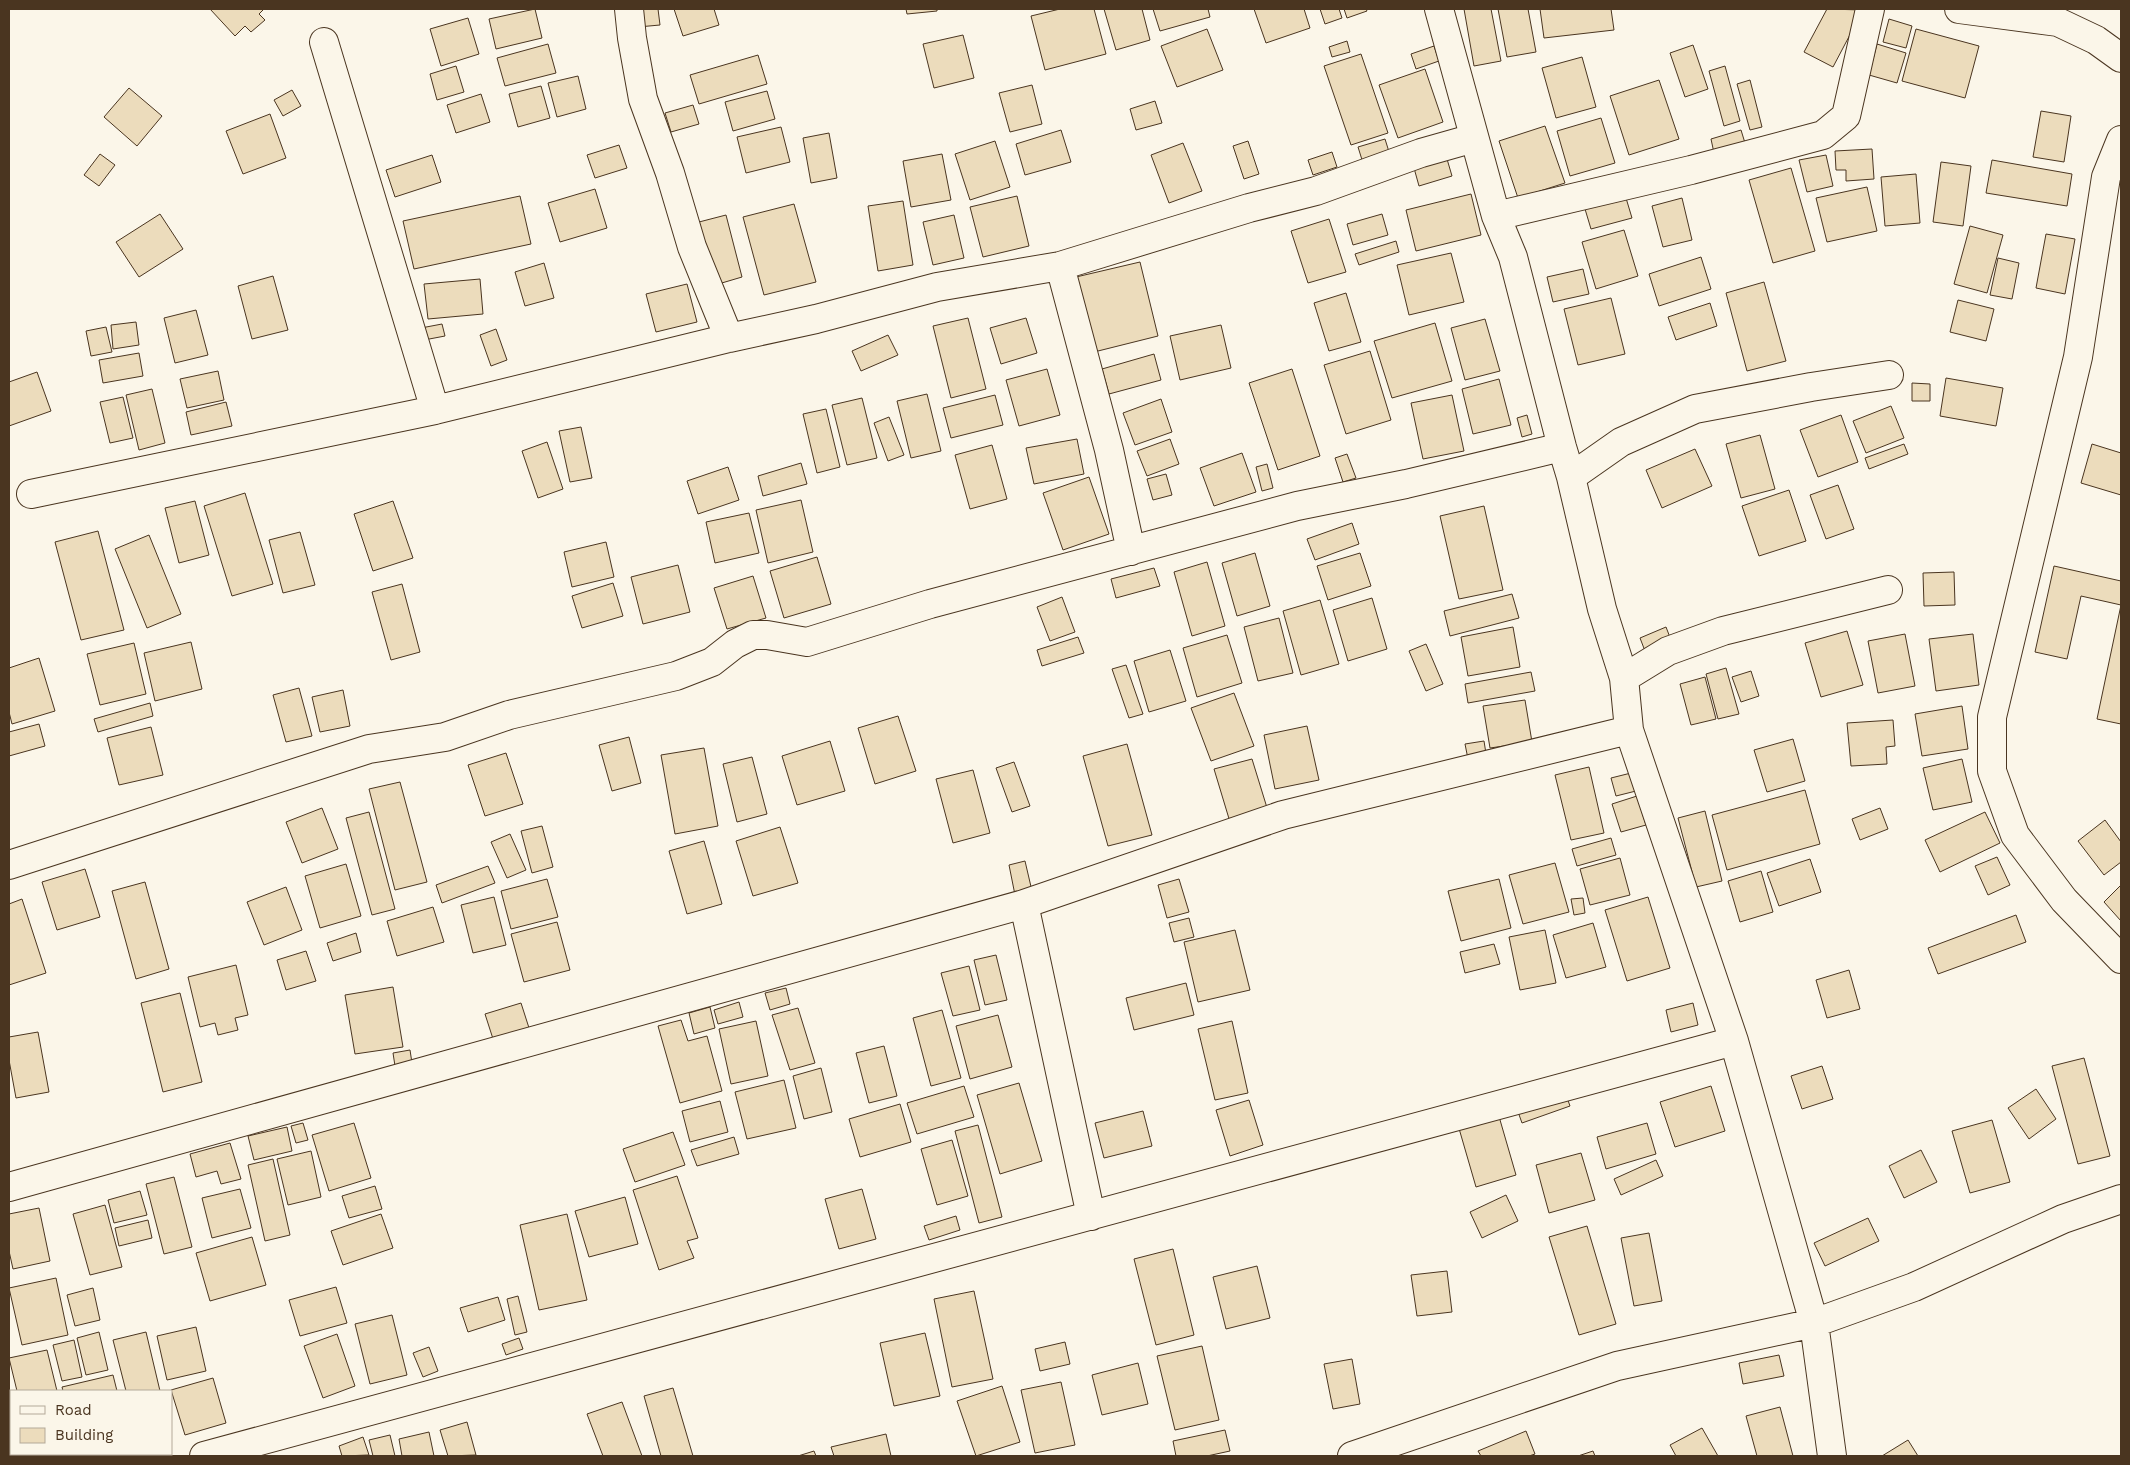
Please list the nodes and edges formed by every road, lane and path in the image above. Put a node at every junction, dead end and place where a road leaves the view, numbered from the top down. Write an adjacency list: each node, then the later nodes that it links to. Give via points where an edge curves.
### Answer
1 (629, 9): 11 (street, via 643,99 692,247)
2 (1439, 9): 7 (street)
3 (1870, 9): 9 (street, via 1846,116 1823,135)
4 (1960, 9): 6 (street, via 2058,22 2096,40)
5 (324, 42): 13 (street)
6 (2121, 58)
7 (1474, 138): 9 (street); 10 (street, via 1421,153 1316,192 1249,208)
8 (2121, 140): 23 (street, via 2106,177 2078,357 1992,718 1992,771 2015,834 2064,900)
9 (1496, 216): 14 (street, via 1513,258)
10 (1060, 266): 11 (street, via 938,287); 17 (street, via 1109,450)
11 (729, 338): 13 (street)
12 (1889, 375): 15 (street, via 1695,409 1621,442)
13 (434, 410): 16 (street)
14 (1562, 447): 15 (street); 17 (street, via 1297,506)
15 (1572, 477): 19 (street, via 1602,610)
16 (31, 494)
17 (1131, 551): 21 (street, via 930,604 807,642 767,634 753,635 712,662 676,676 509,715 445,737 369,749)
18 (1888, 590): 19 (street, via 1723,631 1668,651)
19 (1624, 678): 20 (street)
20 (1629, 730): 22 (street, via 1283,815); 24 (street)
21 (9, 865)
22 (1024, 904): 25 (street); 27 (street)
23 (2121, 959)
24 (1734, 1041): 27 (street); 28 (street)
25 (9, 1187)
26 (2121, 1200): 28 (street, via 2063,1219 1914,1287)
27 (1091, 1216): 29 (street)
28 (1814, 1323): 30 (street, via 1617,1366); 31 (street)
29 (204, 1456)
30 (1352, 1456)
31 (1832, 1456)

